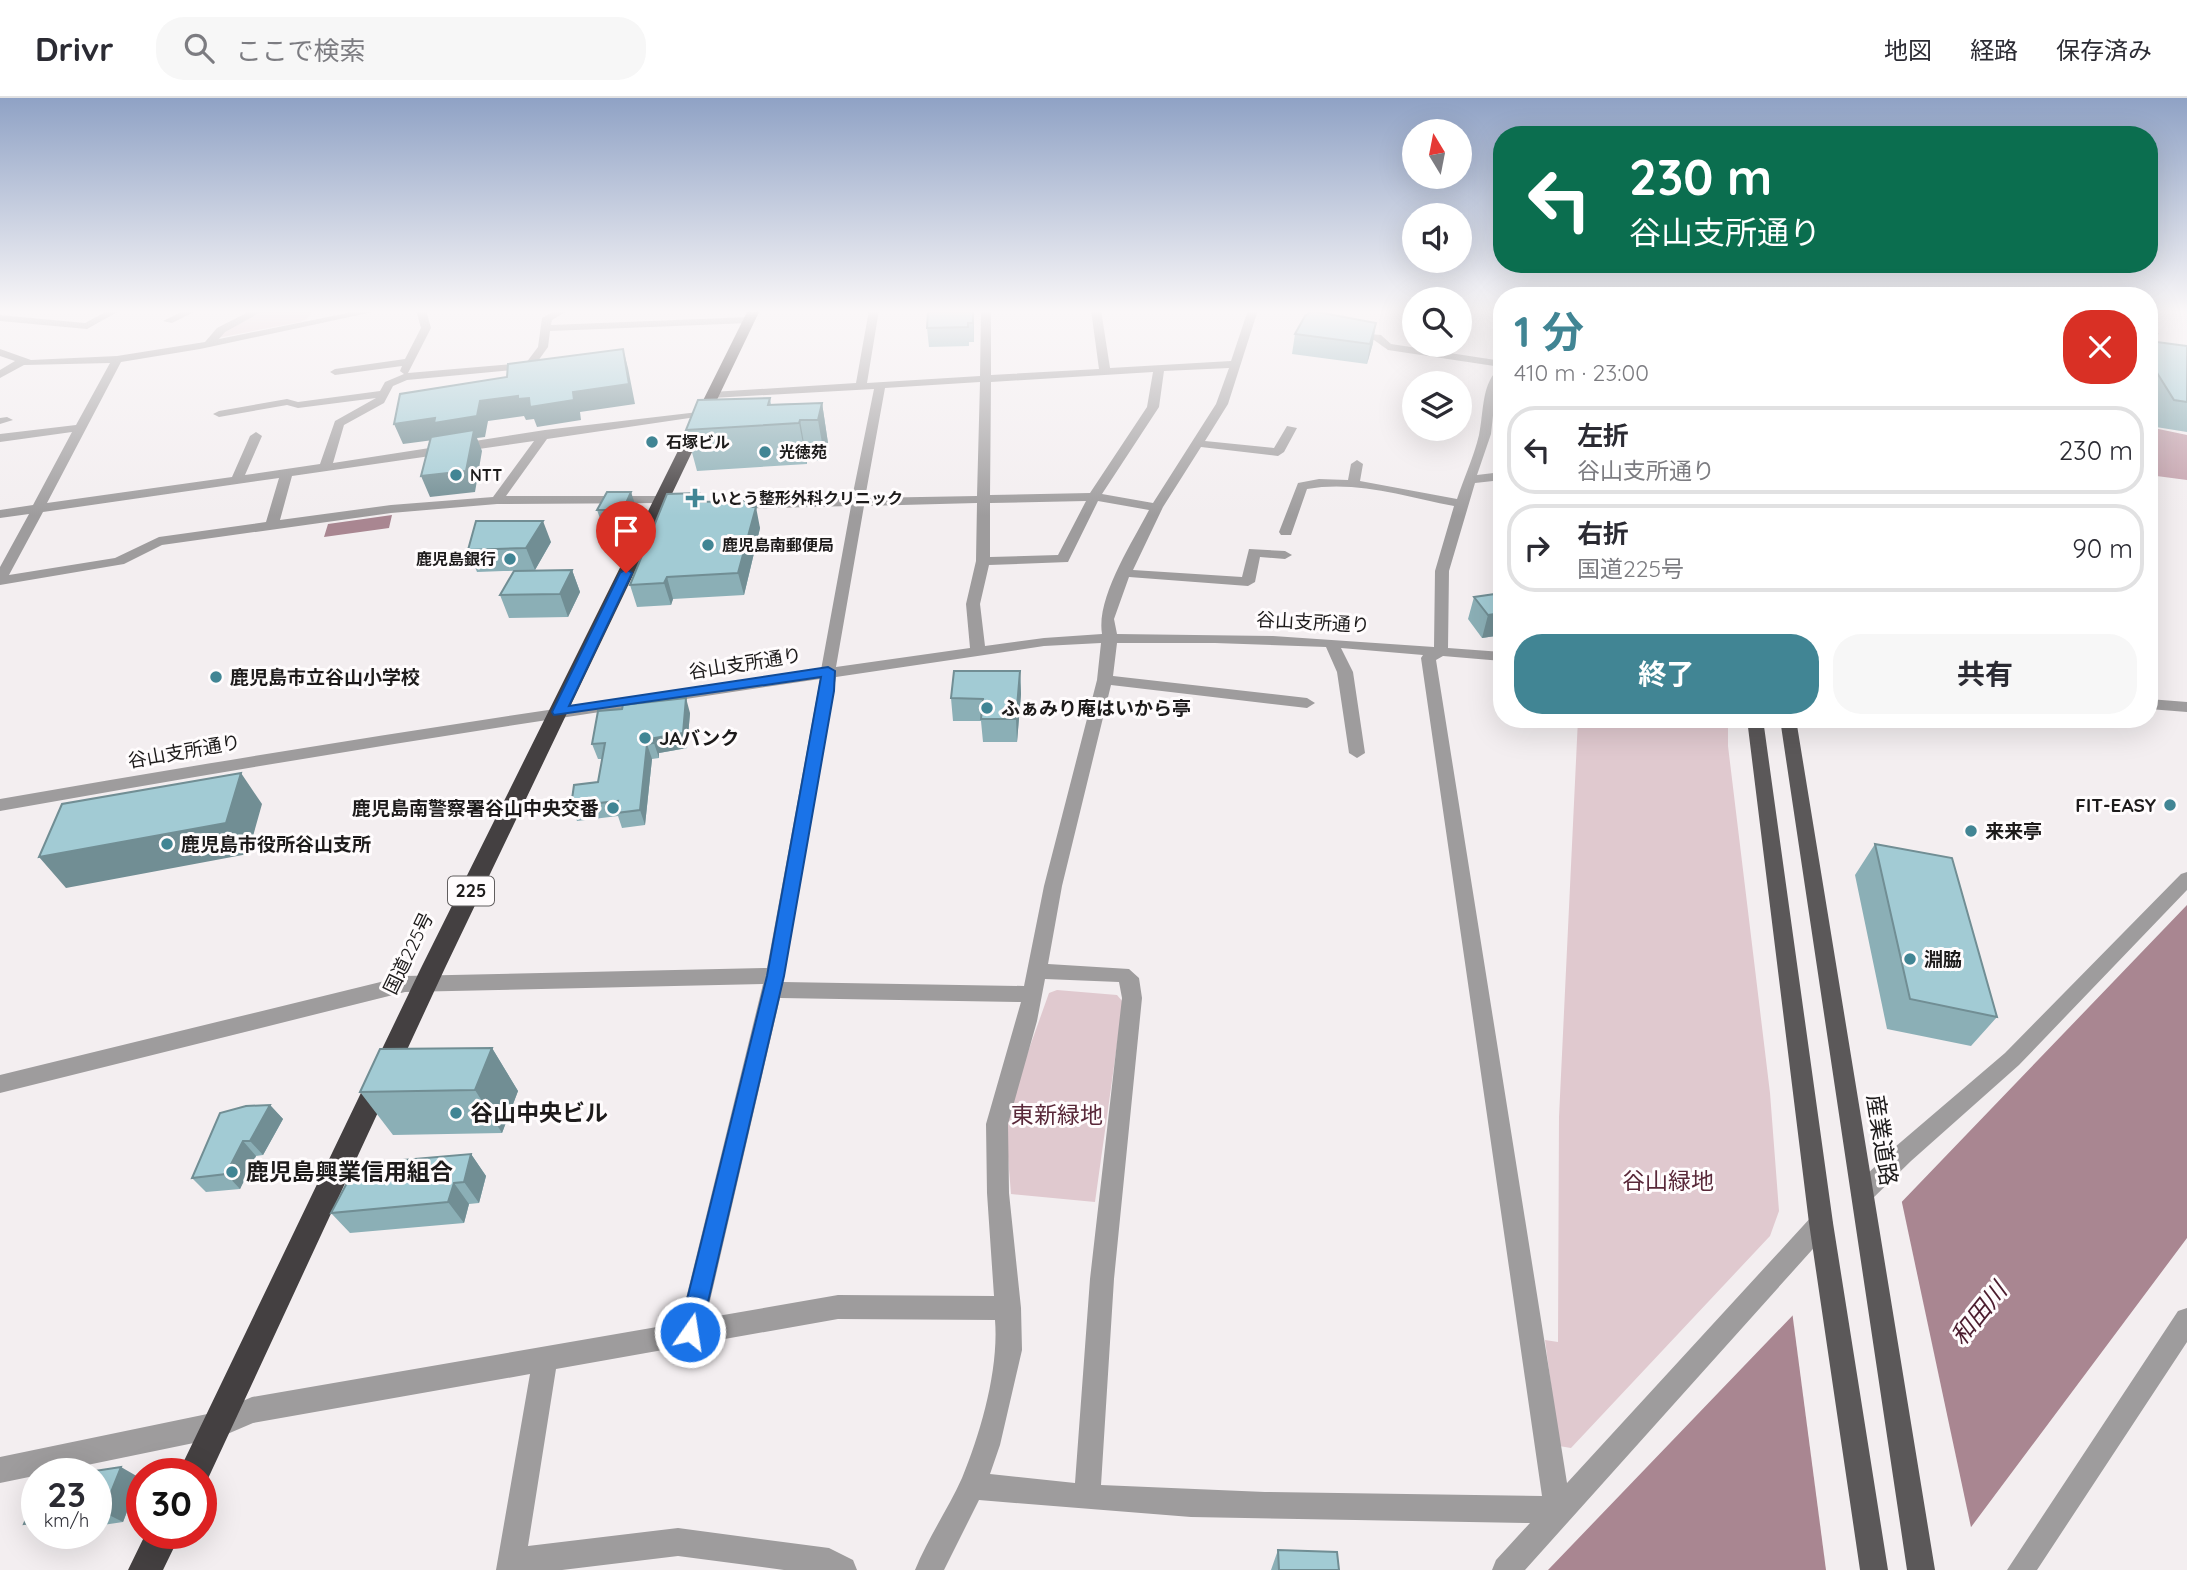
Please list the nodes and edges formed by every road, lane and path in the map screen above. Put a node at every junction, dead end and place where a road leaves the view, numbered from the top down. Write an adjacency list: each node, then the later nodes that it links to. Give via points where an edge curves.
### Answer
1 (986, 378): 29 (street)
2 (106, 379): 15 (street)
3 (401, 379): 12 (street, via 389,384)
4 (720, 379): 13 (highway, 国道225号 / 225)
5 (862, 379): 10 (street)
6 (976, 379): 9 (street)
7 (1157, 379): 28 (street, via 1153,407)
8 (1231, 379): 20 (street, via 1222,404)
9 (880, 385): 10 (street); 31 (street)
10 (861, 386): 13 (street)
11 (1493, 389): 26 (street)
12 (384, 394): 14 (street, via 298,405 287,402); 22 (street, via 380,401 339,423)
13 (707, 404): 17 (street); 32 (highway, 国道225号 / 225)
14 (219, 414)
15 (79, 428): 19 (street); 36 (street)
16 (1291, 428): 20 (street, via 1278,452)
17 (545, 434): 22 (street); 30 (street)
18 (256, 436): 25 (street)
19 (0, 438)
20 (1195, 443): 35 (street)
21 (1357, 464): 27 (street)
22 (326, 465): 23 (street)
23 (286, 471): 25 (street); 38 (street)
24 (1493, 477): 26 (street)
25 (238, 478): 36 (street)
26 (1470, 480): 33 (street)
27 (1353, 485): 33 (street); 39 (street, via 1327,481 1302,486)
28 (1094, 497): 29 (street); 35 (street, via 1128,496); 41 (street, via 1063,559)
29 (985, 499): 31 (street); 41 (street)
30 (497, 500): 32 (street); 38 (street)
31 (859, 502): 34 (street); 49 (street)
32 (664, 504): 54 (highway, 国道225号 / 225)
33 (1462, 504): 47 (street, via 1442,571)
34 (713, 505)
35 (1157, 507): 42 (street)
36 (37, 508): 37 (street); 43 (street)
37 (0, 514)
38 (272, 525): 43 (street, via 159,541 119,562)
39 (1286, 532)
40 (1285, 555): 42 (street, via 1254,552 1248,582)
41 (983, 561): 46 (street, via 972,594)
42 (1124, 573): 44 (street, via 1107,619)
43 (0, 580)
44 (1110, 637): 45 (street, 谷山支所通り); 46 (street, 谷山支所通り); 50 (street)
45 (1332, 645): 47 (street, 谷山支所通り); 57 (street, via 1345,673)
46 (978, 649): 49 (street, 谷山支所通り)
47 (1441, 651): 48 (street, 谷山支所通り); 75 (street, via 1428,658)
48 (1493, 656)
49 (828, 671): 54 (street, 谷山支所通り); 61 (street)
50 (1105, 680): 51 (street); 62 (street, via 1054,886)
51 (1307, 703)
52 (2158, 705): 53 (street)
53 (2187, 707)
54 (559, 712): 58 (street, 谷山支所通り); 60 (highway, 国道225号 / 225)
55 (1756, 728): 65 (main road)
56 (1789, 728): 64 (main road, 産業道路)
57 (1357, 753)
58 (0, 805)
59 (2187, 878): 64 (street)
60 (427, 982): 61 (street); 63 (street); 70 (highway, 国道225号 / 225)
61 (774, 983): 62 (street); 68 (street)
62 (1036, 983): 66 (street, via 997,1124); 74 (street, via 1122,974 1129,978 1132,998 1102,1279)
63 (0, 1084)
64 (1864, 1205): 83 (main road, 産業道路)
65 (1821, 1223): 75 (street); 82 (main road)
66 (1009, 1308): 68 (street, via 838,1307); 73 (street, via 1010,1350)
67 (2187, 1320): 84 (street)
68 (690, 1332): 69 (street)
69 (545, 1357): 70 (street, via 252,1410); 77 (street)
70 (218, 1426): 71 (highway, 国道225号 / 225); 72 (street)
71 (202, 1458)
72 (0, 1470)
73 (972, 1486): 74 (street); 80 (street)
74 (1087, 1497): 75 (street)
75 (1558, 1510): 81 (street)
76 (156, 1549): 78 (highway)
77 (511, 1566): 79 (street, via 678,1542 829,1562)
78 (145, 1570)
79 (843, 1570)
80 (929, 1570)
81 (1506, 1570)
82 (1874, 1570)
83 (1921, 1570)
84 (2021, 1570)

